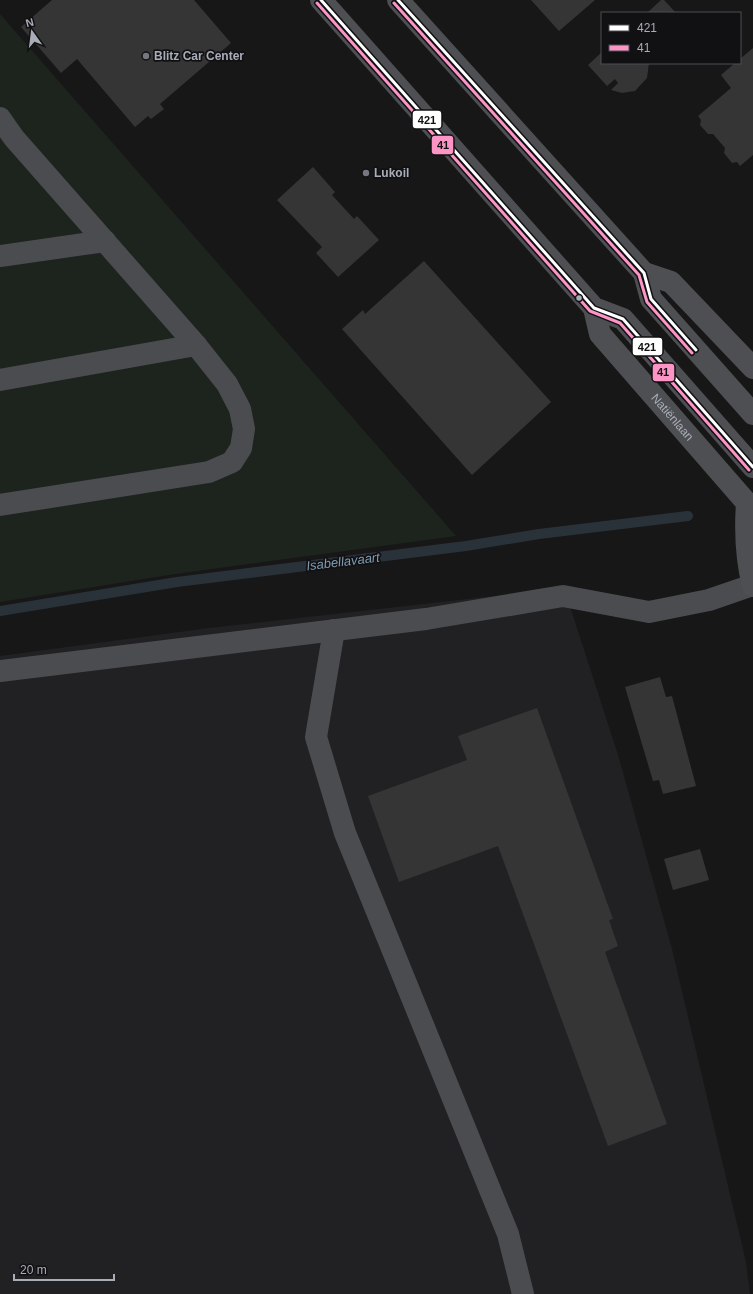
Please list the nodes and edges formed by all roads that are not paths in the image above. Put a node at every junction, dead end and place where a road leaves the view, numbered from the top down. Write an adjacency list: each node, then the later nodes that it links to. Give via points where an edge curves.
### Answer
1 (321, 0): 8 (main road, Natiënlaan)
2 (398, 0): 7 (main road)
3 (0, 118): 4 (lane)
4 (7, 139): 5 (lane)
5 (105, 241): 6 (lane); 9 (lane)
6 (0, 256)
7 (644, 273): 10 (main road, via 671,282); 12 (main road, via 650,299)
8 (594, 308): 13 (main road, Natiënlaan, via 623,319); 14 (main road, Natiënlaan, via 600,334)
9 (196, 345): 11 (lane); 15 (lane, via 227,384 240,409 244,429 241,448 232,462 209,472)
10 (753, 368)
11 (0, 380)
12 (753, 414)
13 (753, 467)
14 (750, 500): 16 (main road, Natiënlaan, via 745,531)
15 (0, 505)
16 (753, 585): 17 (lane, via 709,600 649,612 563,596 426,620)
17 (334, 630): 18 (lane); 19 (lane, via 316,737 345,833 508,1234)
18 (0, 671)
19 (523, 1294)

